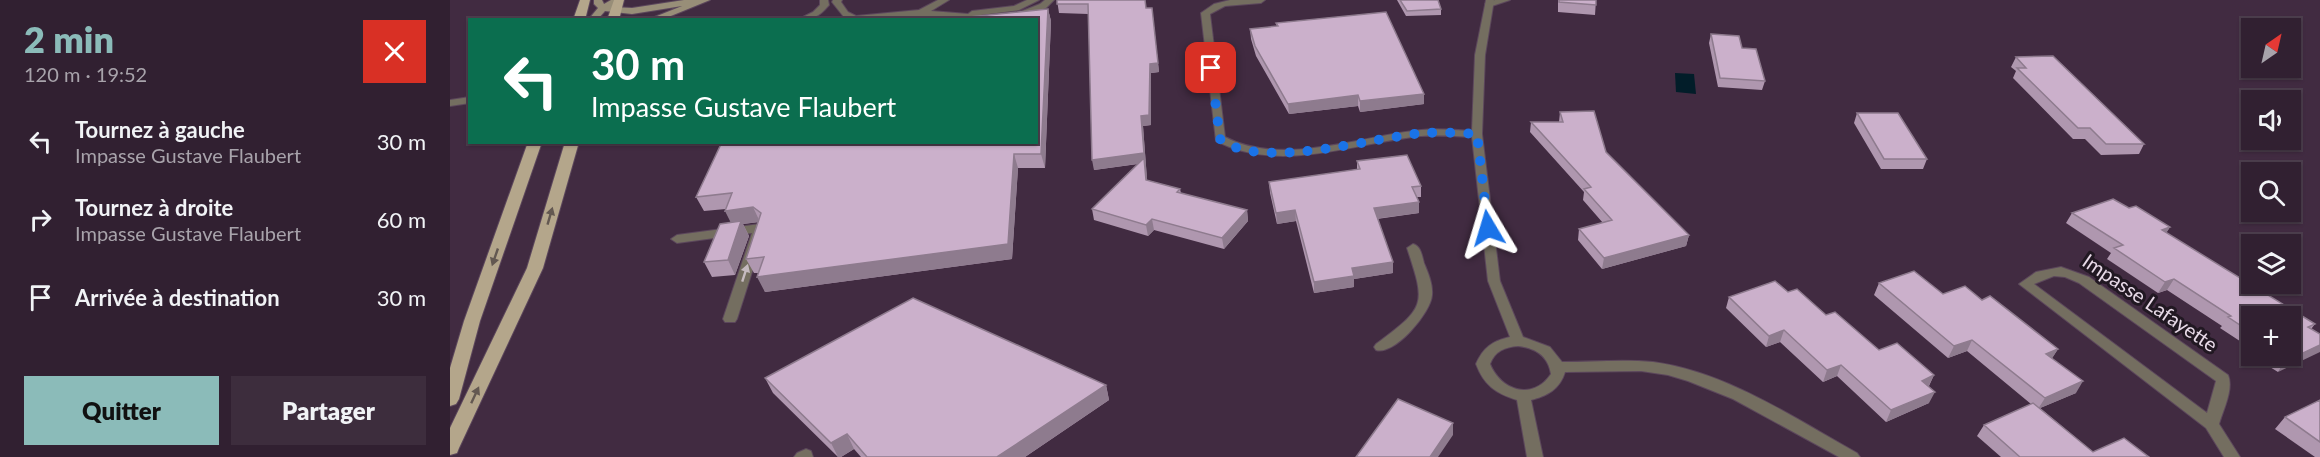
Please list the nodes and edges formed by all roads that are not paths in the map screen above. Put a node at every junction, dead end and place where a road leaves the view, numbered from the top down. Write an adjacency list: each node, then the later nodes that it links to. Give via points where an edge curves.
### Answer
1 (585, 0): 16 (main road)
2 (696, 0): 13 (street, via 652,9)
3 (706, 0): 18 (street)
4 (824, 0): 19 (street, via 822,10)
5 (838, 0): 20 (street, via 845,14)
6 (945, 0): 14 (street)
7 (1035, 0): 15 (street, via 986,13)
8 (1050, 0): 15 (street, via 1017,15)
9 (1261, 0): 23 (street, via 1222,4 1204,13 1220,139 1228,146 1280,154 1423,133)
10 (1506, 0): 11 (street)
11 (1490, 2): 23 (street, via 1480,55)
12 (600, 4): 13 (street); 17 (street)
13 (617, 7)
14 (921, 13): 15 (street); 20 (street)
15 (941, 15)
16 (580, 18)
17 (593, 18)
18 (656, 18)
19 (805, 18)
20 (854, 18)
21 (468, 100): 22 (street)
22 (450, 103)
23 (1477, 134): 29 (street, via 1494,281)
24 (534, 144): 30 (main road, one-way to 30)
25 (571, 144): 37 (main road, one-way to 25, via 535,268)
26 (677, 239): 28 (street, one-way to 26, via 760,228)
27 (1413, 248): 31 (street, via 1426,293 1422,308 1412,322)
28 (730, 319)
29 (1518, 341): 33 (street, via 1548,352); 34 (street, via 1491,350 1483,364 1488,379 1495,385)
30 (467, 343): 32 (street); 35 (main road)
31 (1381, 347)
32 (450, 362)
33 (1557, 367): 34 (street, via 1558,374 1550,387); 39 (street, via 1623,366 1667,369 1692,376)
34 (1523, 395): 38 (street)
35 (450, 399)
36 (2211, 424): 36 (street, Impasse Lafayette, via 2223,379 2067,271 2041,273 2025,284); 40 (street, Impasse Lafayette)
37 (450, 448)
38 (1535, 457)
39 (1852, 457)
40 (2232, 457)

